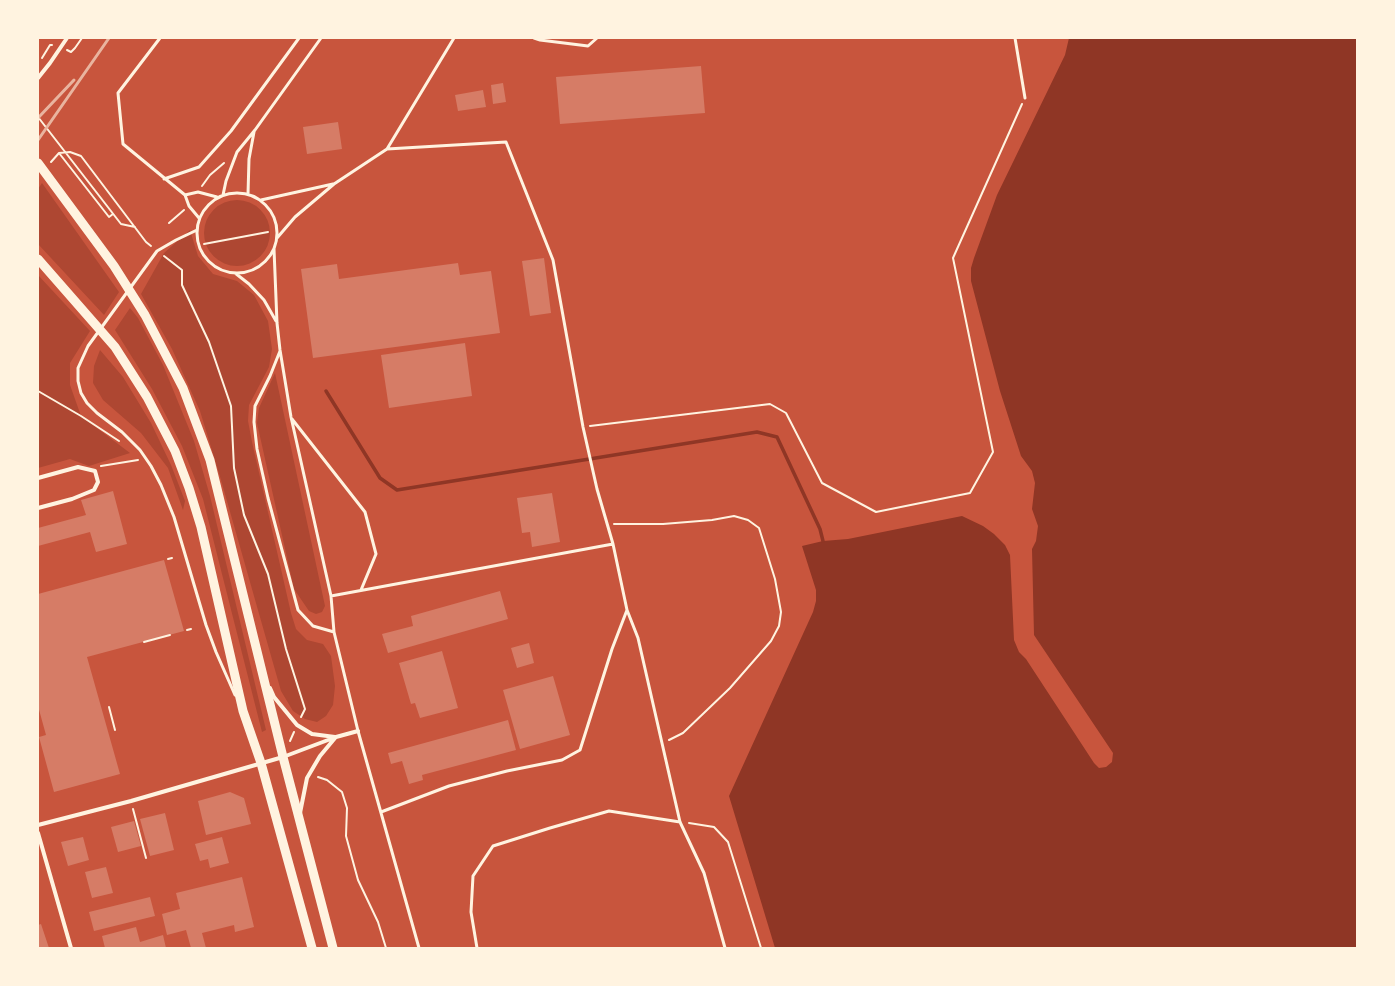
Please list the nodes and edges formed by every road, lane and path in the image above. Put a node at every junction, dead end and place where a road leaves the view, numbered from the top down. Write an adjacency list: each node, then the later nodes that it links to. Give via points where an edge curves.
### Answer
1 (67, 38): 9 (street)
2 (160, 38): 15 (lane, via 118,93 122,144)
3 (299, 38): 15 (lane, via 231,131 199,167)
4 (321, 38): 12 (lane)
5 (454, 38): 13 (lane)
6 (534, 38): 7 (lane, via 588,46)
7 (597, 38)
8 (1015, 38): 10 (lane)
9 (38, 78)
10 (1025, 98): 37 (path, via 953,258 993,452 970,493 876,512 822,483 786,412 770,404)
11 (38, 117): 22 (path)
12 (255, 130): 17 (lane, via 249,159); 19 (lane, via 237,152)
13 (387, 149): 16 (lane); 37 (lane, via 506,142 553,260)
14 (38, 162): 55 (highway, via 114,266 145,315 183,388 210,460)
15 (164, 179): 18 (lane)
16 (334, 184): 21 (lane); 27 (lane, via 295,217)
17 (248, 194): 19 (lane, via 235,192); 21 (lane)
18 (185, 195): 20 (lane, via 198,192); 23 (lane, via 189,206)
19 (223, 195): 20 (lane)
20 (217, 198): 23 (lane, via 206,206)
21 (261, 200): 27 (lane, via 274,216)
22 (114, 214): 24 (path, via 121,224); 24 (path, via 109,217 59,153 70,152 81,156)
23 (199, 218): 25 (lane)
24 (136, 227): 30 (path, via 146,242)
25 (197, 230): 30 (lane); 32 (lane, via 198,242 211,264)
26 (268, 232): 28 (path)
27 (277, 238): 29 (lane)
28 (204, 244)
29 (274, 249): 32 (lane, via 260,266 247,272); 33 (lane)
30 (157, 251): 39 (lane, via 88,346 80,362 78,375 79,387 87,403 126,436); 58 (path, via 182,270 182,286 209,342 231,406 234,468 244,515 268,574 286,649 305,709)
31 (38, 259): 57 (highway, via 115,347 147,397 175,451 202,527)
32 (234, 273): 33 (lane, via 264,300)
33 (277, 323): 34 (lane)
34 (280, 350): 36 (lane); 52 (lane, via 255,406 257,449 298,610 313,626)
35 (38, 391): 38 (path)
36 (291, 417): 47 (lane, via 365,512 376,554); 48 (lane)
37 (583, 427): 43 (lane)
38 (120, 441)
39 (146, 459): 40 (path); 57 (lane, via 161,485 174,517 206,625)
40 (96, 467)
41 (38, 478): 42 (street, via 78,467 94,471 98,482 94,490)
42 (38, 508)
43 (607, 524): 44 (lane); 62 (path, via 663,524 734,516 748,520 759,528 774,579 781,612 779,626 771,641 730,688 683,733)
44 (613, 544): 47 (lane); 49 (lane)
45 (172, 558): 46 (path)
46 (168, 559)
47 (361, 590): 48 (lane)
48 (331, 596): 52 (lane)
49 (627, 610): 62 (lane, via 638,638); 67 (lane, via 580,750 562,760 449,786)
50 (191, 629): 51 (path)
51 (187, 630)
52 (334, 632): 60 (lane)
53 (170, 635): 54 (path)
54 (144, 642)
55 (260, 668): 58 (street, via 274,697); 63 (highway)
56 (109, 707): 59 (path)
57 (243, 711): 64 (highway)
58 (297, 725): 61 (street, via 312,734); 63 (path)
59 (116, 730)
60 (358, 731): 61 (street); 67 (lane)
61 (336, 738): 63 (street); 65 (street)
62 (662, 743): 69 (lane)
63 (282, 757): 64 (street); 68 (highway)
64 (260, 763): 66 (street); 74 (highway)
65 (309, 773): 68 (street); 76 (path, via 327,780 342,792 347,808 346,836 358,880 378,922)
66 (131, 801): 70 (street); 72 (path)
67 (380, 812): 77 (lane)
68 (299, 821): 75 (highway)
69 (680, 822): 78 (lane, via 610,811 492,846 473,876 471,912); 79 (lane, via 704,873); 80 (path, via 714,827 728,842)
70 (38, 825)
71 (38, 832): 73 (street)
72 (146, 858)
73 (71, 948)
74 (312, 948)
75 (333, 948)
76 (386, 948)
77 (419, 948)
78 (477, 948)
79 (725, 948)
80 (761, 948)

